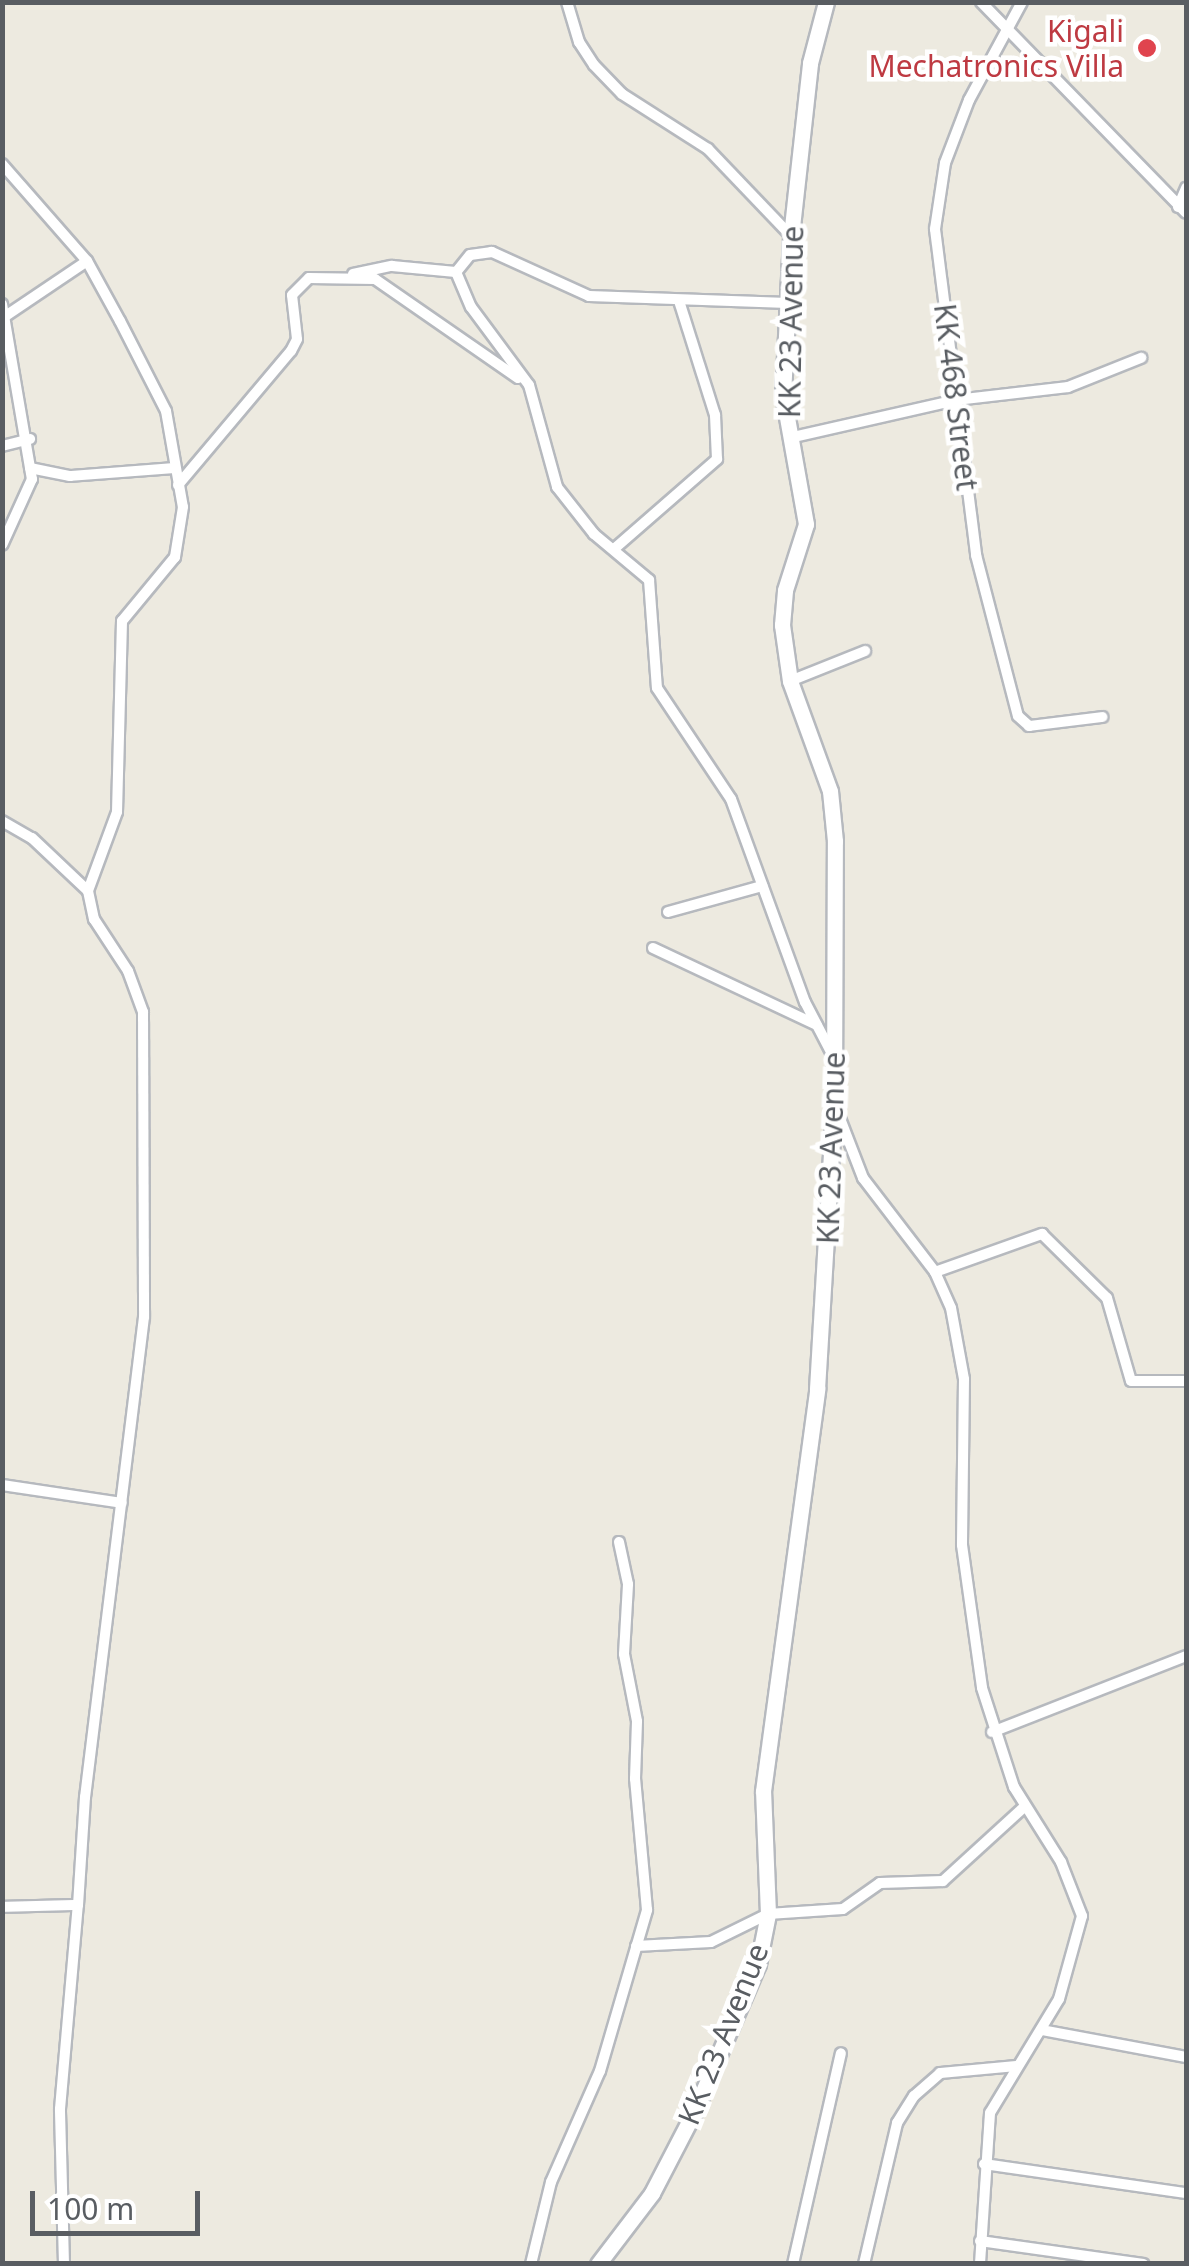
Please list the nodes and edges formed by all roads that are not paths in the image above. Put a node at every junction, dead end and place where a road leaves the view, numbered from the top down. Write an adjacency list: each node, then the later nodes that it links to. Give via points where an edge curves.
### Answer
1 (826, 2): 9 (main road, KK 23 Avenue, via 810,63)
2 (981, 2): 5 (street)
3 (1022, 2): 5 (street, KK 468 Street)
4 (570, 5): 9 (street, via 578,42 622,94 688,132)
5 (1007, 25): 8 (street); 19 (street, KK 468 Street, via 945,163 935,229)
6 (4, 173): 10 (street)
7 (1186, 188): 8 (street)
8 (1182, 210)
9 (791, 236): 14 (main road, KK 23 Avenue)
10 (87, 262): 16 (street); 24 (street, via 160,396)
11 (456, 272): 12 (street, via 392,266); 13 (street, via 470,256 492,252 588,296); 18 (street, via 480,321)
12 (346, 277): 18 (street, via 375,279); 25 (street, via 308,278 297,288 292,350)
13 (679, 301): 14 (street); 27 (street, via 715,414 716,459)
14 (788, 303): 20 (main road, KK 23 Avenue, via 784,394)
15 (2, 304): 16 (street)
16 (4, 317): 21 (street)
17 (1141, 358): 19 (street, via 1068,387)
18 (529, 385): 27 (street, via 557,487 574,514)
19 (956, 400): 20 (street); 30 (street, KK 468 Street, via 976,555 1018,716 1029,726)
20 (790, 438): 29 (main road, KK 23 Avenue, via 806,524 786,590)
21 (30, 439): 22 (street); 23 (street)
22 (2, 446)
23 (30, 468): 24 (street, via 70,476); 26 (street, via 21,513)
24 (173, 468): 25 (street)
25 (178, 485): 33 (street, via 183,507 175,557 122,621 117,812)
26 (2, 544)
27 (614, 549): 32 (street, via 648,580 657,688 731,799)
28 (866, 651): 29 (street)
29 (790, 681): 37 (main road, KK 23 Avenue, via 817,743 832,808)
30 (1102, 717)
31 (2, 820): 33 (street, via 32,838)
32 (762, 886): 34 (street); 36 (street)
33 (88, 891): 42 (street, via 94,919 128,971 143,1012 144,1317)
34 (668, 912)
35 (653, 948): 36 (street)
36 (817, 1025): 37 (street)
37 (834, 1058): 38 (main road, KK 23 Avenue)
38 (834, 1100): 39 (street, via 863,1178); 49 (main road, KK 23 Avenue, via 818,1389 762,1791)
39 (935, 1272): 40 (street, via 1042,1234 1107,1298 1131,1381); 45 (street, via 962,1348 962,1545)
40 (1186, 1381)
41 (2, 1485): 42 (street)
42 (122, 1503): 47 (street, via 84,1797)
43 (619, 1542): 50 (street, via 628,1584 624,1654 638,1721 635,1779 648,1910)
44 (1186, 1656): 45 (street)
45 (992, 1732): 46 (street)
46 (1024, 1807): 49 (street, via 943,1881 880,1882 848,1908); 51 (street, via 1061,1862 1082,1916 1078,1946)
47 (78, 1905): 48 (street); 58 (street, via 60,2109)
48 (2, 1907)
49 (768, 1914): 50 (street, via 710,1942); 60 (main road, KK 23 Avenue, via 758,1964 695,2110 652,2192)
50 (636, 1946): 59 (street, via 588,2107 552,2182)
51 (1042, 2030): 53 (street); 54 (street)
52 (842, 2053): 61 (street)
53 (1186, 2058)
54 (1016, 2066): 55 (street, via 990,2113); 62 (street, via 940,2073 914,2096 897,2123)
55 (984, 2164): 56 (street); 57 (street)
56 (1186, 2193)
57 (980, 2241): 63 (street); 64 (street)
58 (64, 2264)
59 (530, 2264)
60 (598, 2264)
61 (793, 2264)
62 (864, 2264)
63 (980, 2264)
64 (1142, 2264)

